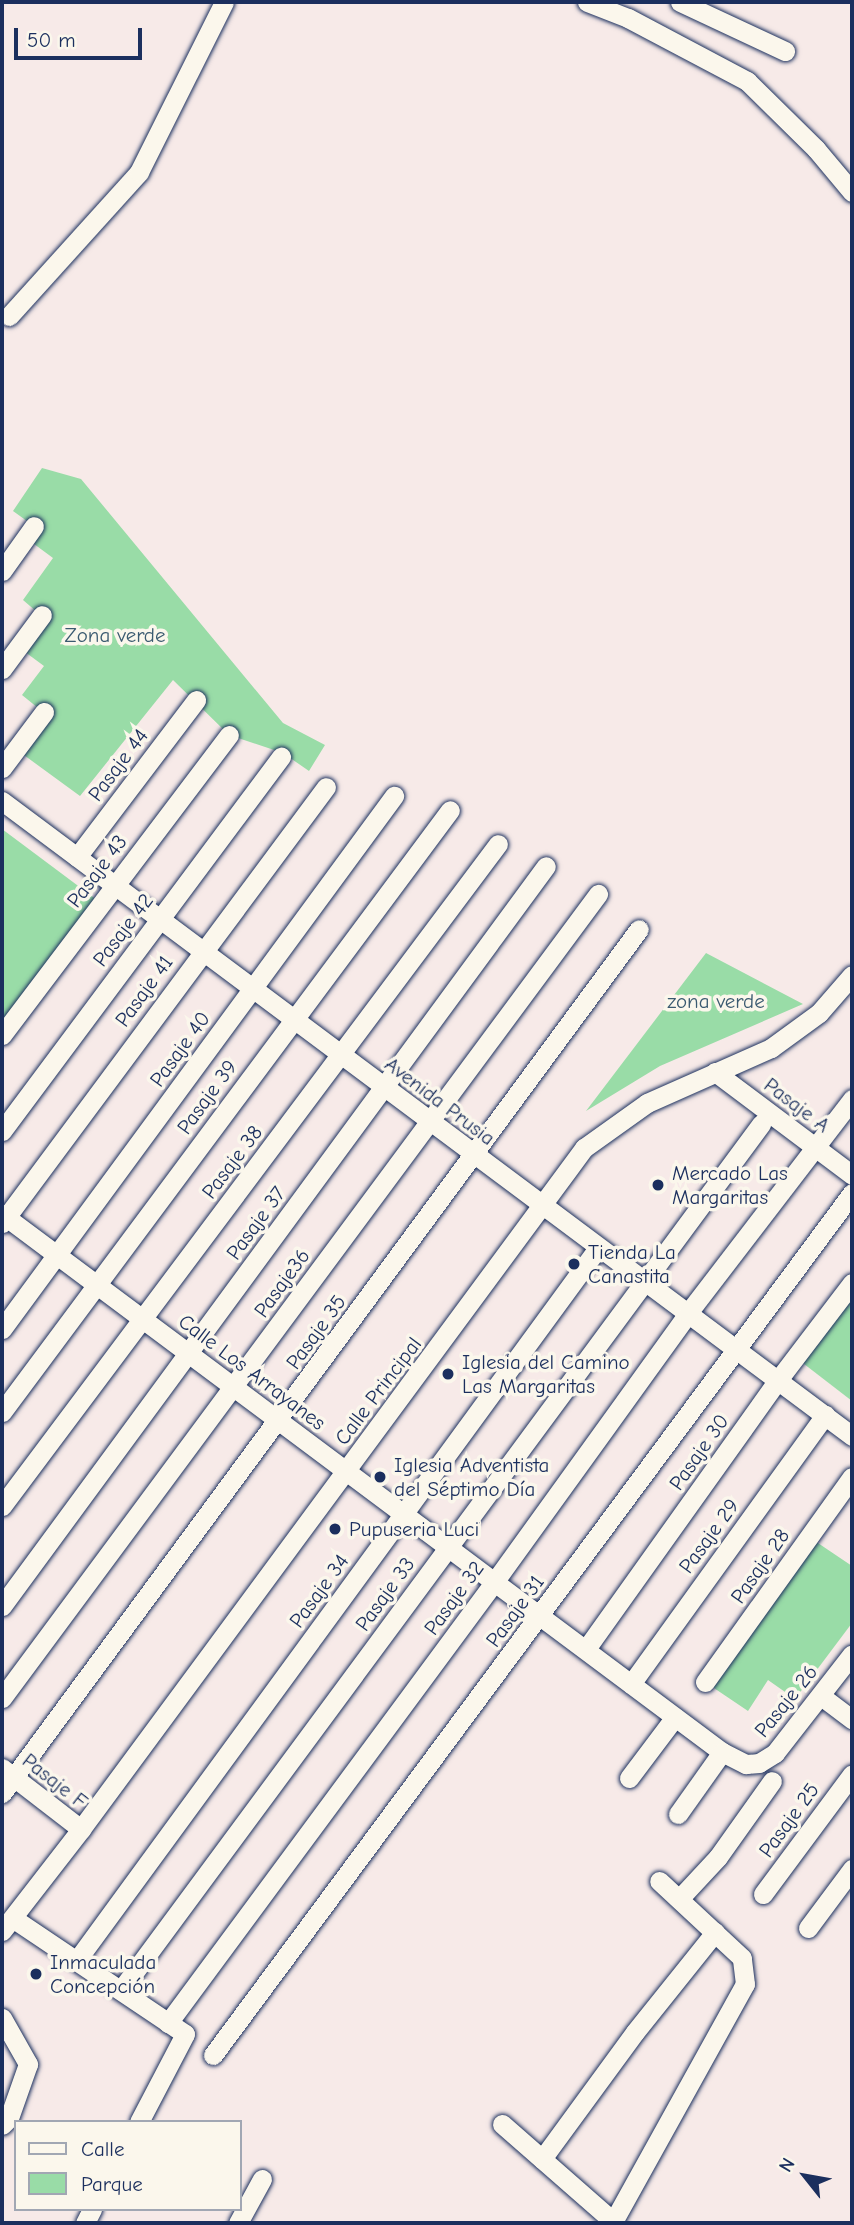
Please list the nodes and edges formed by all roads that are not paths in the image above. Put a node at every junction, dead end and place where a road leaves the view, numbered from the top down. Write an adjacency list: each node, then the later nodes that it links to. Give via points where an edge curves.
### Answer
1 (224, 2): 6 (street, via 139,172)
2 (587, 2): 5 (street, via 648,27 747,81)
3 (680, 2): 4 (street)
4 (785, 51)
5 (852, 192)
6 (9, 316)
7 (34, 526): 8 (street)
8 (2, 571)
9 (42, 615): 10 (street)
10 (2, 669)
11 (196, 700): 21 (street, Pasaje 44)
12 (44, 712): 15 (street)
13 (229, 735): 23 (street, Pasaje 43)
14 (281, 757): 25 (street, Pasaje 42)
15 (2, 768)
16 (326, 787): 27 (street, Pasaje 41)
17 (394, 796): 29 (street, Pasaje 40)
18 (2, 801): 21 (street, Avenida Prusia)
19 (450, 810): 30 (street, Pasaje 39)
20 (498, 844): 32 (street, Pasaje 38)
21 (77, 857): 23 (street, Avenida Prusia)
22 (546, 866): 34 (street, Pasaje 37)
23 (114, 885): 25 (street, Avenida Prusia); 31 (street, Pasaje 43)
24 (597, 894): 36 (street, Pasaje36)
25 (160, 919): 27 (street, Avenida Prusia); 38 (street, Pasaje 42)
26 (639, 929): 40 (street, Pasaje 35)
27 (202, 951): 29 (street, Avenida Prusia); 44 (street, Pasaje 41)
28 (852, 975): 33 (street, Calle Principal, via 819,1013 771,1048)
29 (252, 988): 30 (street, Avenida Prusia); 46 (street, Pasaje 40)
30 (293, 1019): 32 (street, Avenida Prusia); 49 (street, Pasaje 39)
31 (2, 1035)
32 (340, 1054): 34 (street, Avenida Prusia); 51 (street, Pasaje 38)
33 (715, 1072): 39 (street, Pasaje A); 43 (street, Calle Principal, via 647,1103 584,1148)
34 (383, 1087): 36 (street, Avenida Prusia); 54 (street, Pasaje 37)
35 (852, 1099): 39 (street, Pasaje 32)
36 (429, 1121): 40 (street, Avenida Prusia); 56 (street, Pasaje36)
37 (761, 1124): 47 (street, Pasaje 33)
38 (2, 1131)
39 (816, 1147): 41 (street, Pasaje A); 50 (street, Pasaje 32)
40 (473, 1154): 43 (street, Avenida Prusia); 59 (street, Pasaje 35)
41 (852, 1175)
42 (852, 1192): 53 (street, Pasaje 31)
43 (543, 1206): 45 (street, Avenida Prusia); 61 (street, Calle Principal)
44 (3, 1218): 46 (street, Calle Los Arrayanes)
45 (598, 1248): 47 (street, Avenida Prusia); 64 (street, Pasaje 34)
46 (57, 1254): 49 (street, Calle Los Arrayanes); 52 (street, Pasaje 40)
47 (644, 1281): 50 (street, Avenida Prusia); 65 (street, Pasaje 33)
48 (852, 1283): 55 (street, Pasaje 30)
49 (97, 1285): 51 (street, Calle Los Arrayanes); 57 (street, Pasaje 39)
50 (688, 1313): 53 (street, Avenida Prusia); 66 (street, Pasaje 32)
51 (143, 1318): 54 (street, Calle Los Arrayanes); 63 (street, Pasaje 38)
52 (2, 1329)
53 (735, 1348): 55 (street, Avenida Prusia); 68 (street, Pasaje 31)
54 (189, 1354): 56 (street, Calle Los Arrayanes); 67 (street, Pasaje 37)
55 (778, 1380): 58 (street, Avenida Prusia); 69 (street, Pasaje 30)
56 (233, 1388): 59 (street, Calle Los Arrayanes); 74 (street, Pasaje36)
57 (2, 1412)
58 (825, 1415): 60 (street, Avenida Prusia); 72 (street, Pasaje 29)
59 (278, 1421): 61 (street, Calle Los Arrayanes); 79 (street, Pasaje 35)
60 (852, 1436)
61 (347, 1471): 64 (street, Calle Los Arrayanes); 85 (street, Calle Principal)
62 (852, 1477): 71 (street, Pasaje 28)
63 (2, 1506)
64 (404, 1513): 65 (street, Calle Los Arrayanes); 93 (street, Pasaje 34)
65 (449, 1547): 66 (street, Calle Los Arrayanes); 94 (street, Pasaje 33)
66 (495, 1581): 68 (street, Calle Los Arrayanes); 96 (street, Pasaje 32)
67 (2, 1605)
68 (540, 1615): 69 (street, Calle Los Arrayanes); 97 (street, Pasaje 31)
69 (586, 1650): 72 (street, Calle Los Arrayanes)
70 (852, 1654): 73 (street, Pasaje 26)
71 (705, 1682)
72 (631, 1684): 75 (street, Calle Los Arrayanes)
73 (821, 1696): 76 (street); 78 (street, Pasaje 26, via 775,1753 759,1763)
74 (2, 1698)
75 (675, 1717): 77 (street, Calle Los Arrayanes); 81 (street)
76 (852, 1719)
77 (722, 1752): 78 (street, Calle Los Arrayanes); 84 (street)
78 (746, 1764)
79 (8, 1773): 83 (street, Pasaje 35); 85 (street, Pasaje F)
80 (852, 1774): 88 (street, Pasaje 25)
81 (629, 1778)
82 (772, 1781): 89 (street, via 718,1857)
83 (2, 1793)
84 (678, 1814)
85 (81, 1829): 90 (street, Calle Principal)
86 (852, 1869): 91 (street)
87 (659, 1881): 89 (street)
88 (763, 1894)
89 (679, 1899): 92 (street)
90 (8, 1925): 93 (street)
91 (808, 1928)
92 (715, 1932): 101 (street); 104 (street, via 741,1958 745,1983)
93 (76, 1960): 94 (street)
94 (121, 1990): 96 (street)
95 (2, 2018): 100 (street, via 28,2064 9,2118)
96 (168, 2023): 98 (street, via 185,2034)
97 (213, 2055)
98 (140, 2120)
99 (502, 2124): 101 (street)
100 (2, 2125)
101 (542, 2159): 104 (street)
102 (262, 2179): 103 (street)
103 (238, 2223)
104 (614, 2223)

